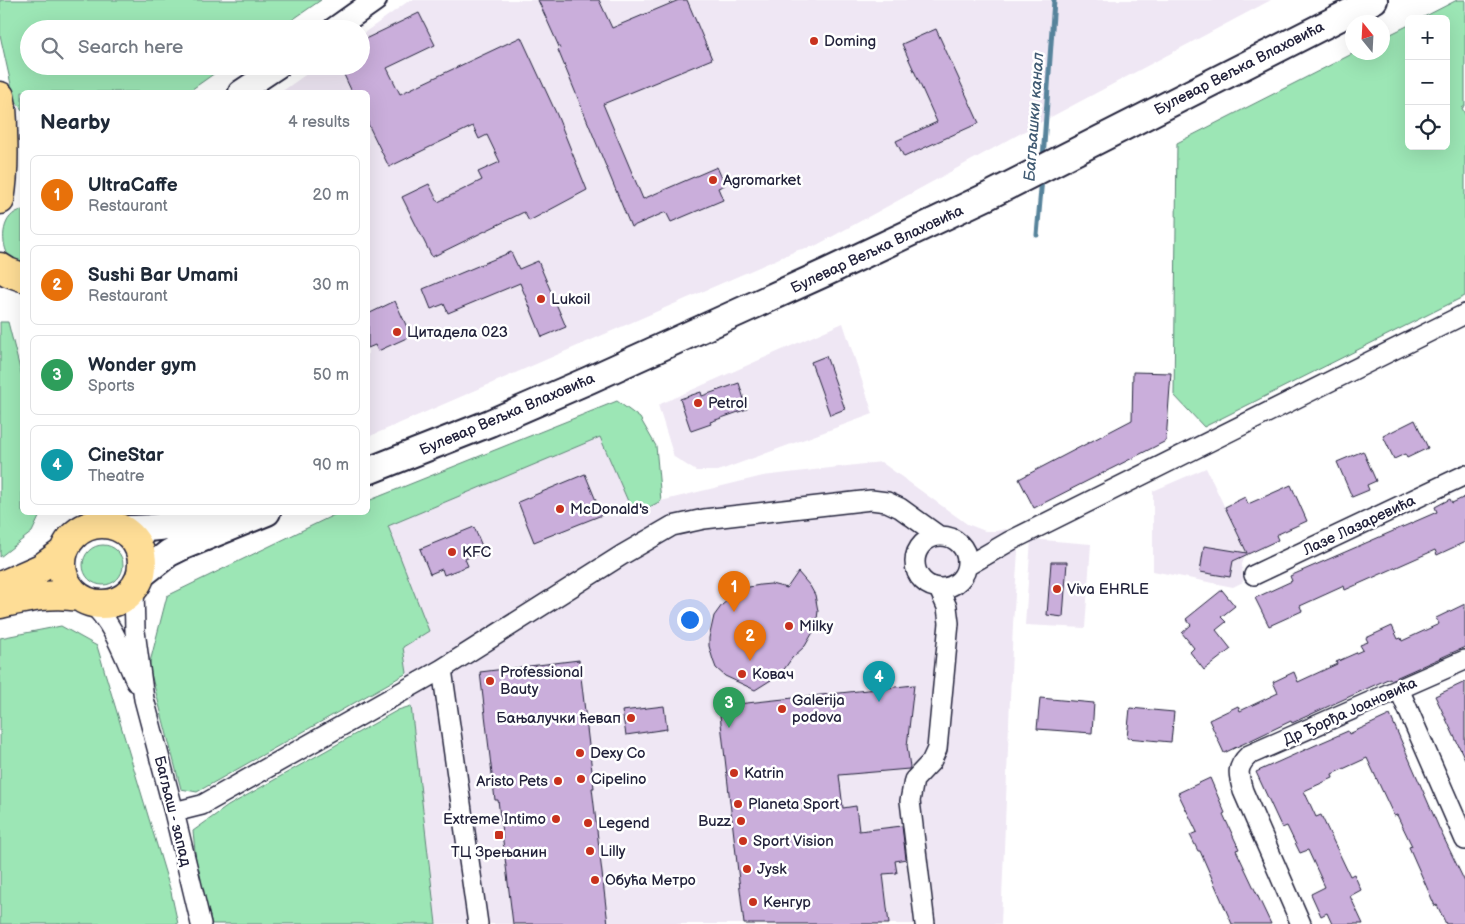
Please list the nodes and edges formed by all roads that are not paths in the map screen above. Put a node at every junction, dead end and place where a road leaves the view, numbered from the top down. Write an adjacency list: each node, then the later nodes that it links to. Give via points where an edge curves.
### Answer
1 (375, 0): 3 (street)
2 (1374, 0): 12 (main road, Булевар Вељка Влаховића, via 1024,178 827,272 490,423)
3 (347, 20)
4 (266, 75): 5 (street)
5 (243, 90)
6 (1, 101): 7 (main road); 9 (main road, via 4,160)
7 (20, 145)
8 (20, 194): 10 (main road)
9 (0, 200)
10 (0, 204)
11 (1465, 314): 19 (street)
12 (370, 470)
13 (1465, 475): 22 (street, Лазе Лазаревића)
14 (224, 515): 16 (main road, via 144,529)
15 (260, 515): 23 (main road, via 169,553)
16 (118, 523): 17 (main road, via 89,526); 23 (main road, via 134,538 140,549 143,562)
17 (71, 534): 24 (main road, via 41,568); 26 (main road, via 62,565 64,577 70,588)
18 (931, 540): 20 (street, via 946,536); 25 (street, via 919,548 915,560 917,574 926,584); 30 (street, via 912,515 886,502 871,500 672,526)
19 (1004, 544): 20 (street); 21 (street)
20 (963, 548): 21 (street, via 967,560)
21 (963, 574): 25 (street, via 946,588); 28 (street)
22 (1254, 576)
23 (138, 582): 26 (main road, via 119,601 99,604); 32 (street, Багљаш - запад, via 135,631)
24 (0, 586)
25 (939, 589): 28 (street, via 947,607)
26 (84, 600): 27 (main road, via 65,594); 32 (street, Багљаш - запад, via 106,620)
27 (0, 604)
28 (949, 623): 37 (street, via 937,749 931,762 914,780 910,801)
29 (1465, 660): 31 (street, Др Ђорђа Јоановића)
30 (442, 669): 33 (street, via 220,795); 36 (street)
31 (1399, 689): 34 (street); 38 (street, Др Ђорђа Јоановића, via 1249,755 1239,767 1243,791)
32 (144, 699): 33 (street, Багљаш - запад)
33 (174, 812): 35 (street, Багљаш - запад)
34 (1465, 840)
35 (201, 924)
36 (478, 924)
37 (925, 924)
38 (1301, 924)

